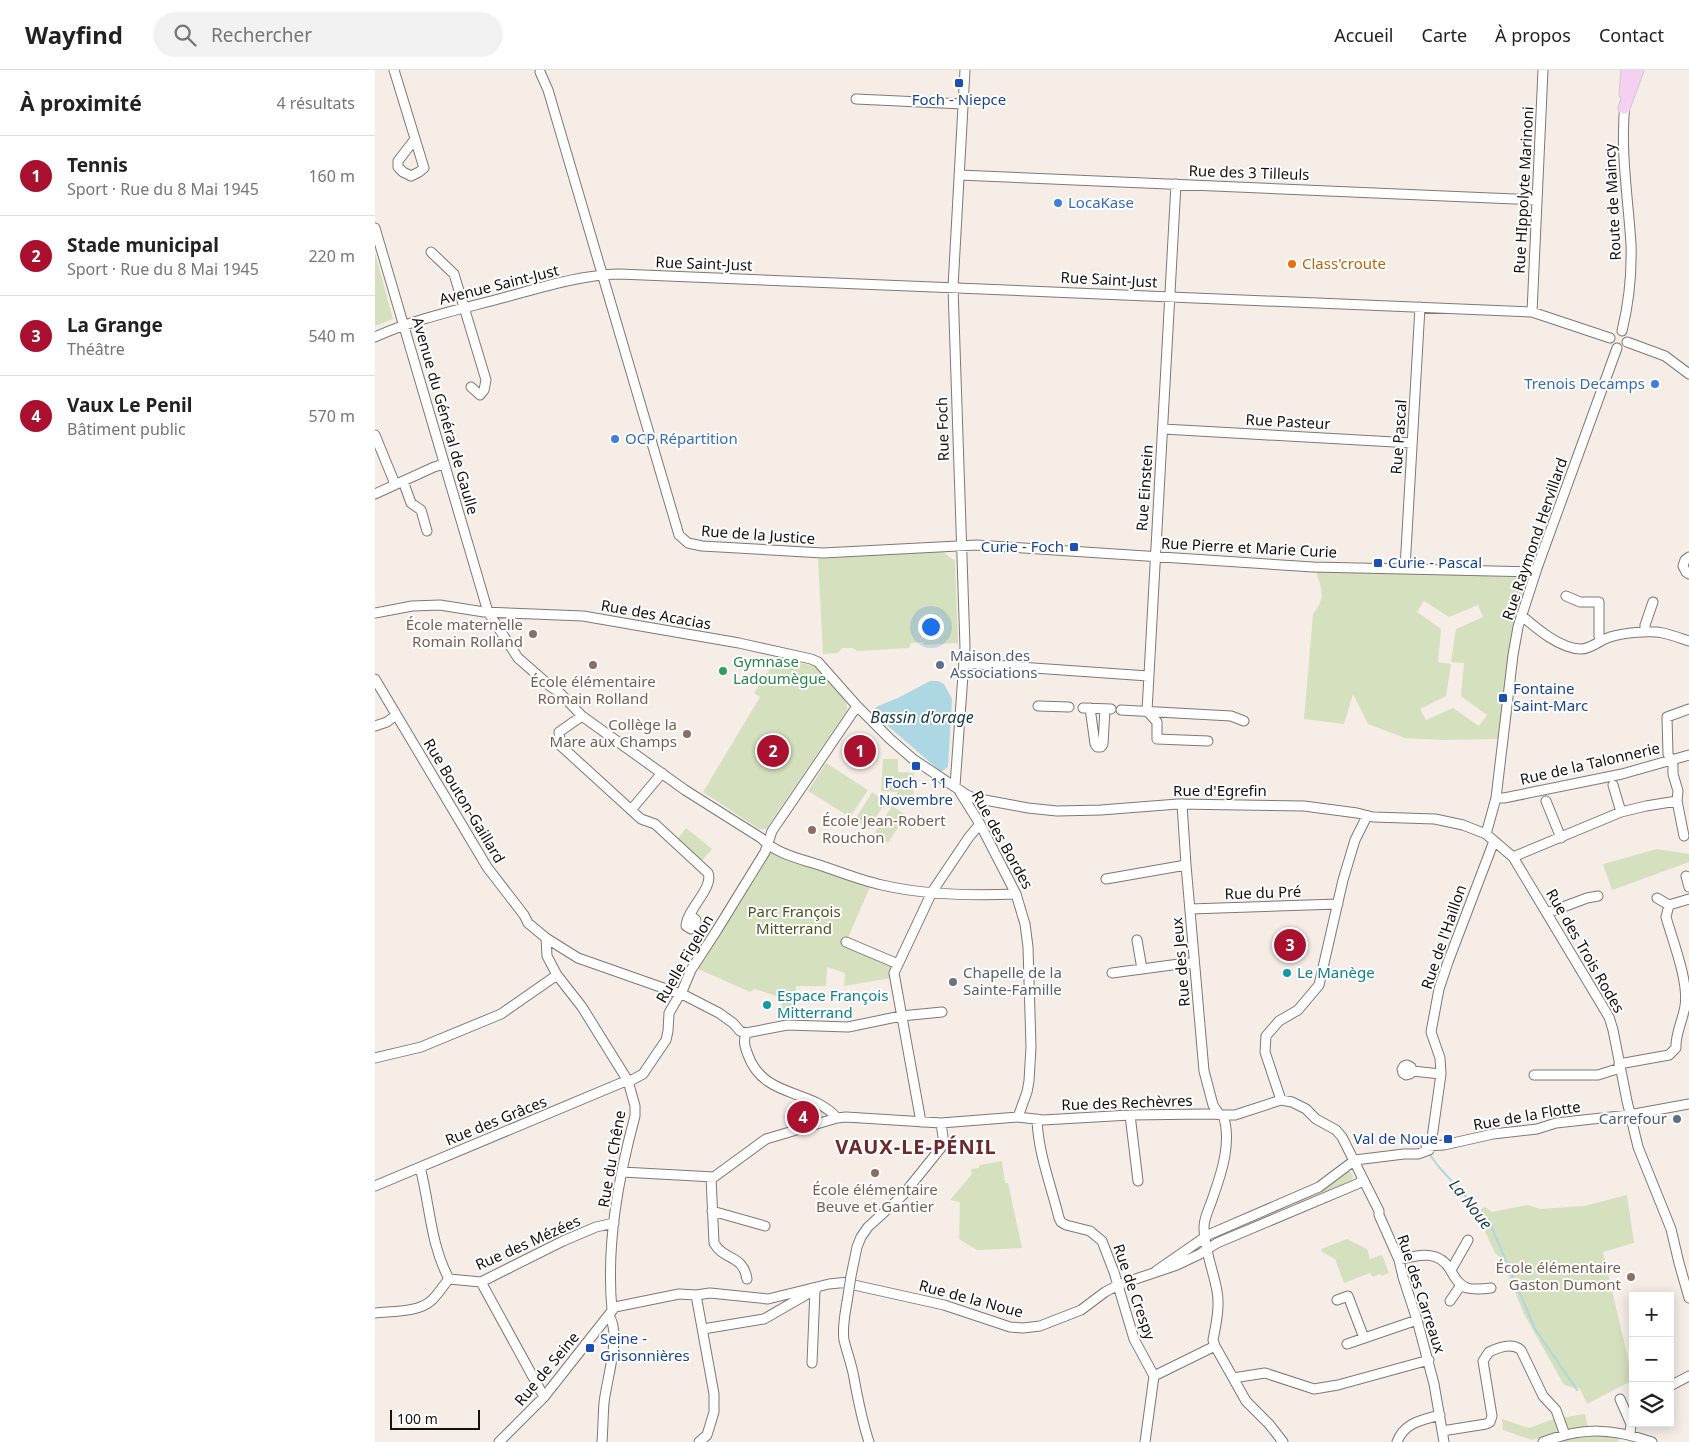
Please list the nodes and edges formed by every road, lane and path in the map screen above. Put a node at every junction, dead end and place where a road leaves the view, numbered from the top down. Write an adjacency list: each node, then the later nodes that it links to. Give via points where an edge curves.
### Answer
1 (394, 70): 10 (street)
2 (965, 70): 8 (street, Rue Foch)
3 (1543, 70): 13 (street, Rue HIppolyte Marinoni)
4 (1628, 70): 9 (main road)
5 (1638, 70): 9 (main road)
6 (538, 71): 16 (street, via 548,90)
7 (856, 99): 8 (street)
8 (963, 104): 11 (street, Rue Foch)
9 (1624, 108): 23 (street, Route de Maincy, via 1623,150 1631,272)
10 (415, 139)
11 (959, 175): 12 (street, Rue des 3 Tilleuls); 17 (street, Rue Foch)
12 (1177, 184): 13 (street, Rue des 3 Tilleuls); 18 (street, Rue Einstein)
13 (1537, 200): 21 (street, Rue HIppolyte Marinoni)
14 (375, 228): 22 (street, Avenue du Général de Gaulle)
15 (431, 252): 20 (street, via 454,274)
16 (602, 274): 17 (street, Rue Saint-Just); 20 (street, Avenue Saint-Just); 37 (street, Rue de la Justice, via 683,540 702,546 823,553)
17 (953, 288): 18 (street, Rue Saint-Just); 37 (street, Rue Foch)
18 (1170, 296): 19 (street, Rue Saint-Just); 30 (street, Rue Einstein)
19 (1420, 307): 21 (street, Rue Saint-Just); 32 (street, Rue Pascal)
20 (464, 308): 22 (street, Avenue Saint-Just); 29 (street, via 486,380 480,395)
21 (1532, 312): 25 (street, Rue Saint-Just)
22 (403, 325): 24 (street, Avenue Saint-Just); 33 (street, Avenue du Général de Gaulle)
23 (1621, 331): 25 (street, via 1614,332); 26 (street)
24 (375, 337)
25 (1610, 338): 27 (street)
26 (1627, 342): 27 (street); 28 (street, via 1665,356)
27 (1617, 348): 41 (street, Rue Raymond Hervillard)
28 (1689, 374)
29 (471, 387)
30 (1163, 429): 32 (street, Rue Pasteur); 38 (street, Rue Einstein)
31 (375, 435): 34 (street)
32 (1412, 443): 40 (street, Rue Pascal)
33 (444, 464): 34 (street); 45 (street, Avenue du Général de Gaulle)
34 (399, 483): 35 (street); 36 (street, via 411,503 421,510)
35 (375, 494)
36 (427, 531)
37 (961, 545): 38 (street, Rue Pierre et Marie Curie); 52 (street, Rue Foch)
38 (1155, 556): 40 (street, Rue Pierre et Marie Curie); 53 (street, Rue Einstein)
39 (1689, 557): 42 (street, via 1683,566)
40 (1405, 568): 41 (street, Rue Pierre et Marie Curie)
41 (1536, 572): 47 (street, Rue Raymond Hervillard)
42 (1689, 574)
43 (1566, 596): 49 (street, via 1580,602 1599,602 1599,636)
44 (1653, 602): 48 (street)
45 (488, 612): 46 (street, Rue des Acacias, via 426,604); 51 (street, Rue des Acacias, via 583,616 732,642); 62 (street, Avenue du Général de Gaulle, via 518,658)
46 (375, 614)
47 (1521, 615): 49 (street, via 1549,638 1572,647 1581,649); 71 (street, Rue Raymond Hervillard, via 1513,655)
48 (1645, 632): 49 (street); 50 (street, via 1663,633)
49 (1602, 640)
50 (1689, 641)
51 (818, 662): 55 (street, Rue d'Egrefin)
52 (964, 663): 53 (street); 69 (street, Rue Foch)
53 (1148, 676): 60 (street, Rue Einstein)
54 (375, 679): 61 (street, Rue Bouton-Gaillard)
55 (857, 706): 69 (street, Rue d'Egrefin, via 913,759); 83 (street, Ruelle Figelon, via 772,831)
56 (1038, 706): 57 (street)
57 (1069, 707)
58 (1112, 709): 58 (street, via 1087,708 1097,746 1103,744); 60 (street)
59 (1689, 709): 67 (street, via 1667,717)
60 (1147, 711): 63 (street, via 1231,716); 65 (street, Rue Einstein, via 1157,722 1157,739)
61 (397, 715): 64 (street); 99 (street, Rue Bouton-Gaillard, via 487,867)
62 (583, 716): 68 (street, Avenue du Général de Gaulle); 75 (street, via 559,732 561,746)
63 (1244, 722)
64 (375, 726)
65 (1208, 741)
66 (1689, 755): 67 (street, Rue de la Talonnerie)
67 (1670, 760): 71 (street, Rue de la Talonnerie, via 1621,774); 73 (street, via 1678,791)
68 (662, 773): 75 (street); 83 (street, Avenue du Général de Gaulle)
69 (955, 786): 74 (street, Rue d'Egrefin, via 974,798 1057,811); 78 (street, Rue des Bordes)
70 (1613, 786): 76 (street)
71 (1496, 798): 79 (street, Rue Raymond Hervillard)
72 (1546, 801): 81 (street)
73 (1677, 801): 76 (street); 80 (street)
74 (1182, 804): 77 (street, Rue d'Egrefin, via 1304,806); 85 (street, Rue des Jeux)
75 (631, 810): 98 (street, via 641,819 655,824 708,873 709,883)
76 (1621, 812): 81 (street)
77 (1367, 816): 79 (street, Rue d'Egrefin, via 1435,819); 94 (street, via 1355,840)
78 (980, 824): 89 (street); 90 (street, Rue des Bordes)
79 (1486, 834): 82 (street, Rue des Trois Rodes)
80 (1684, 836)
81 (1561, 838): 84 (street)
82 (1494, 841): 84 (street, Rue des Trois Rodes); 116 (street, Rue de l'Haillon, via 1439,989 1431,1032 1440,1058)
83 (767, 844): 89 (street, Avenue du Général de Gaulle, via 794,857 881,885); 109 (street, Ruelle Figelon)
84 (1513, 857): 97 (street, Rue des Trois Rodes)
85 (1186, 865): 87 (street); 96 (street, Rue des Jeux)
86 (1686, 876): 88 (street)
87 (1106, 879)
88 (1689, 887)
89 (932, 892): 90 (street, Avenue du Général de Gaulle); 105 (street)
90 (1016, 894): 124 (street, Rue des Bordes, via 1027,931 1031,1047 1027,1092)
91 (1599, 896): 97 (street)
92 (1657, 898): 95 (street)
93 (1689, 899): 95 (street)
94 (1338, 904): 96 (street, Rue du Pré); 119 (street, via 1319,985 1298,1010 1279,1021 1265,1036 1265,1052)
95 (1669, 905): 114 (street, via 1666,917 1686,991 1686,1006 1675,1040 1676,1048 1669,1055)
96 (1190, 909): 104 (street, Rue des Jeux)
97 (1547, 913): 114 (street, Rue des Trois Rodes, via 1609,1017)
98 (690, 914)
99 (537, 932): 100 (street, Rue Bouton-Gaillard); 103 (street, Rue Bouton-Gaillard)
100 (546, 938): 103 (street, Rue Bouton-Gaillard); 109 (street, via 578,958)
101 (1137, 940): 106 (street)
102 (846, 942): 105 (street)
103 (547, 956): 108 (street, Rue Bouton-Gaillard)
104 (1194, 962): 106 (street); 122 (street, Rue des Jeux, via 1204,1071 1213,1105)
105 (898, 964): 111 (street, via 894,981)
106 (1142, 969): 107 (street)
107 (1112, 973)
108 (557, 975): 113 (street, via 501,1014 421,1047); 118 (street, Rue du Chêne, via 582,1007)
109 (679, 994): 112 (street, via 719,1013 740,1032); 118 (street, Ruelle Figelon, via 669,1013 666,1040 643,1074)
110 (942, 1012): 111 (street)
111 (901, 1016): 112 (street, via 848,1027 787,1025); 127 (street)
112 (746, 1033): 125 (street, via 744,1044 753,1067 761,1077 774,1086 826,1108)
113 (375, 1058)
114 (1620, 1066): 117 (street, via 1598,1075); 123 (street, Rue des Trois Rodes)
115 (1412, 1070): 116 (street)
116 (1441, 1074): 129 (street, Rue de l'Haillon)
117 (1534, 1075)
118 (628, 1081): 131 (street, Rue des Grâces); 132 (street, Rue du Chêne, via 635,1116)
119 (1281, 1100): 122 (street, Rue des Rechèvres, via 1235,1115); 130 (street, Rue des Carreaux, via 1306,1109 1336,1130)
120 (1689, 1104): 123 (street, Rue de la Flotte)
121 (1129, 1115): 122 (street, Rue des Rechèvres); 126 (street, Rue des Rechèvres); 135 (street)
122 (1221, 1115): 140 (street, Rue des Jeux, via 1227,1135 1221,1174 1205,1220)
123 (1629, 1115): 129 (street, Rue de la Flotte, via 1555,1123 1444,1146); 155 (street, Rue des Trois Rodes, via 1638,1147 1671,1229)
124 (1018, 1117): 126 (street, Rue des Rechèvres); 128 (street, Rue des Rechèvres)
125 (837, 1118): 127 (street, Rue des Rechèvres); 133 (street, Rue des Rechèvres, via 766,1139)
126 (1037, 1119): 150 (street, Rue de Crespy, via 1043,1164 1059,1218 1066,1225 1091,1231 1102,1241)
127 (921, 1122): 128 (street, Rue des Rechèvres)
128 (941, 1123): 148 (street, via 944,1144 903,1195 868,1227 861,1237)
129 (1431, 1145): 130 (street, Rue de la Flotte, via 1404,1154)
130 (1355, 1160): 134 (street, Rue des Carreaux); 140 (street, Rue de la Noue, via 1319,1187)
131 (420, 1167): 136 (street, Rue des Grâces); 146 (street, via 433,1236)
132 (622, 1172): 133 (street); 138 (street, Rue du Chêne)
133 (711, 1177): 137 (street)
134 (1363, 1180): 142 (street, Rue de la Noue); 143 (street, Rue des Carreaux)
135 (1138, 1181)
136 (375, 1186)
137 (712, 1211): 139 (street); 147 (street, via 713,1243 741,1264)
138 (614, 1223): 149 (street, Rue des Mézées, via 563,1241); 160 (street, Rue du Chêne)
139 (765, 1226)
140 (1205, 1238): 142 (street, Rue des Jeux); 145 (street, Rue de la Noue)
141 (1468, 1240): 144 (street)
142 (1206, 1250): 145 (street, Rue de la Noue, via 1177,1265); 166 (street, Rue des Jeux, via 1217,1290)
143 (1399, 1260): 144 (street, via 1432,1255); 162 (street, Rue des Carreaux)
144 (1451, 1270): 151 (street)
145 (1156, 1271): 150 (street, Rue de la Noue)
146 (449, 1279): 149 (street, Rue des Mézées); 159 (street, via 431,1301 422,1306)
147 (747, 1279)
148 (848, 1280): 150 (street, Rue de la Noue, via 856,1285 943,1304 1010,1327 1023,1328 1069,1316); 152 (street, Rue de la Noue); 182 (street, bridge, via 844,1340)
149 (481, 1282): 173 (street)
150 (1118, 1285): 169 (street, Rue de Crespy, via 1134,1339)
151 (1461, 1285): 153 (street, via 1465,1288); 158 (street)
152 (816, 1288): 156 (street, Rue de la Noue); 161 (street, Rue de la Noue); 168 (street)
153 (1491, 1288)
154 (696, 1295): 156 (street, Rue de la Noue, via 710,1293); 160 (street, Rue de la Noue, via 679,1294 653,1299 615,1307); 163 (street)
155 (1689, 1298)
156 (767, 1299): 161 (street)
157 (1337, 1300): 164 (street, via 1348,1296)
158 (1450, 1301)
159 (375, 1313)
160 (610, 1313): 173 (street, Rue de Seine); 180 (street, Rue du Chêne, via 614,1338)
161 (773, 1315): 163 (street, Rue de la Noue)
162 (1417, 1320): 164 (street); 167 (street, Rue des Carreaux)
163 (703, 1329): 181 (street, via 714,1412 707,1435)
164 (1364, 1338): 165 (street)
165 (1347, 1344)
166 (1215, 1346): 169 (street); 171 (street)
167 (1429, 1360): 171 (street, via 1314,1390 1265,1373); 175 (street, Rue des Carreaux)
168 (812, 1363)
169 (1153, 1376): 183 (street)
170 (1689, 1376): 172 (street)
171 (1233, 1378): 184 (street, via 1246,1402)
172 (1674, 1384)
173 (545, 1396): 179 (street, Rue de Seine)
174 (1620, 1399): 177 (street, via 1631,1424)
175 (1440, 1415): 176 (street, Rue des Carreaux); 185 (street, via 1412,1423 1400,1433)
176 (1442, 1431): 178 (street, via 1490,1422 1492,1416 1483,1361 1489,1352 1511,1345 1521,1350 1543,1396 1556,1410); 186 (street, Rue des Carreaux)
177 (1630, 1434): 178 (street, via 1602,1430); 188 (street)
178 (1565, 1435): 187 (street)
179 (499, 1442)
180 (602, 1442)
181 (699, 1442)
182 (869, 1442)
183 (1145, 1442)
184 (1283, 1442)
185 (1397, 1442)
186 (1444, 1442)
187 (1543, 1442)
188 (1652, 1442)

